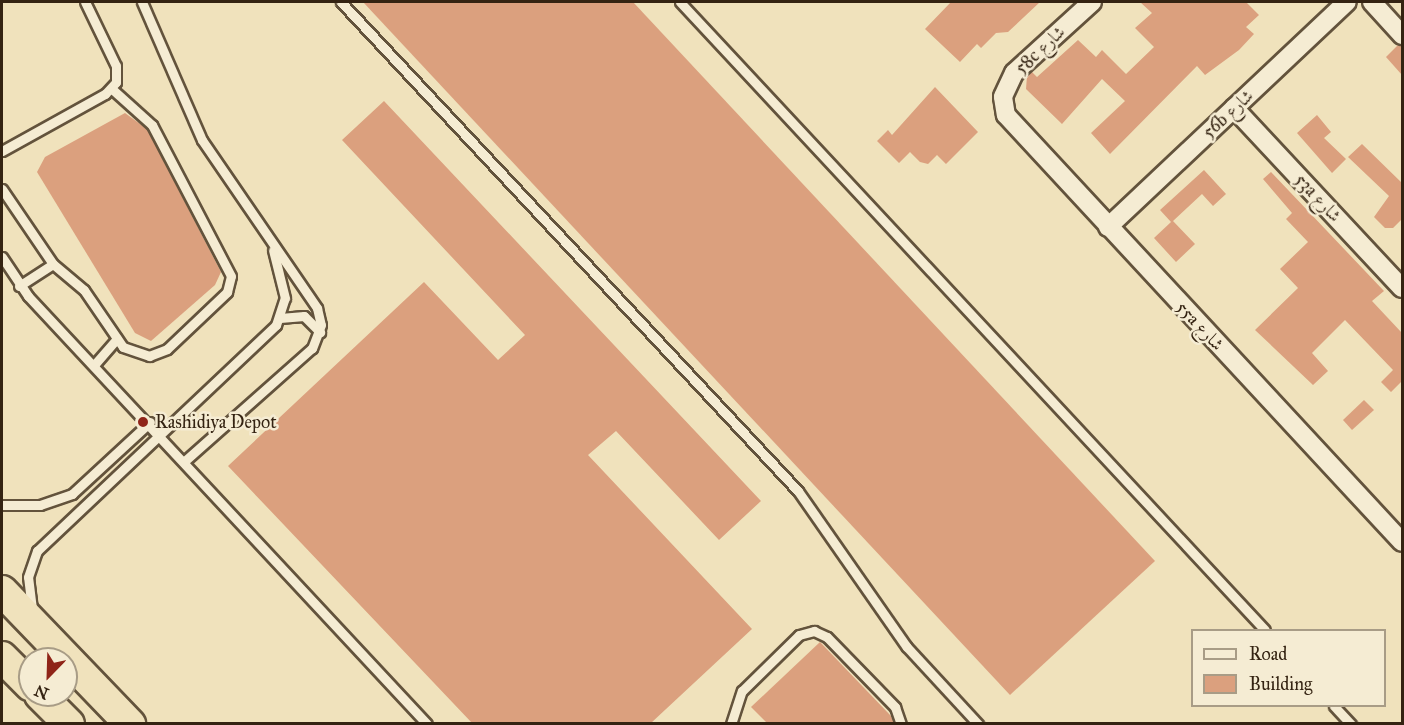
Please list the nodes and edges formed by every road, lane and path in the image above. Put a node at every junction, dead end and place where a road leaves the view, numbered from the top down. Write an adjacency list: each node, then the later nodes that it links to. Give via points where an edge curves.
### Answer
1 (85, 2): 9 (lane, via 116,66)
2 (142, 2): 15 (lane, via 202,140)
3 (341, 2): 43 (lane, via 798,491 912,654)
4 (680, 2): 32 (lane)
5 (1092, 2): 10 (street, 58c شارع, via 1014,73)
6 (1347, 2): 11 (street, 56b شارع)
7 (1372, 2): 8 (street)
8 (1402, 35)
9 (112, 90): 12 (lane); 22 (lane, via 152,125 231,276 226,292 159,354 140,355)
10 (1003, 106): 14 (street, 55a شارع, via 1017,129)
11 (1234, 108): 14 (street, 56b شارع); 19 (street, 53a شارع)
12 (2, 151)
13 (2, 189): 17 (lane)
14 (1108, 227): 30 (street, 55a شارع)
15 (273, 250): 20 (lane, via 284,288); 21 (lane, via 317,308)
16 (2, 257): 18 (lane)
17 (53, 264): 18 (lane); 22 (lane, via 84,291)
18 (20, 286): 23 (lane)
19 (1402, 288)
20 (280, 318): 21 (lane, via 303,316); 25 (lane)
21 (320, 333): 26 (lane, via 312,348)
22 (117, 339): 23 (lane)
23 (94, 365): 24 (lane)
24 (150, 422): 25 (lane); 27 (lane)
25 (163, 436): 26 (lane); 28 (lane)
26 (186, 460): 41 (lane)
27 (89, 482): 28 (lane); 29 (lane, via 57,501)
28 (99, 495): 33 (lane, via 53,533 31,563 31,606)
29 (2, 506)
30 (1402, 542)
31 (2, 591): 33 (highway)
32 (1264, 629)
33 (51, 643): 40 (highway)
34 (2, 657): 35 (highway)
35 (18, 673)
36 (52, 707): 39 (highway)
37 (1336, 707): 44 (lane)
38 (736, 722): 42 (lane, via 742,691 799,635 814,631 827,638 896,707)
39 (69, 723)
40 (130, 723)
41 (427, 723)
42 (901, 723)
43 (978, 723)
44 (1351, 723)

